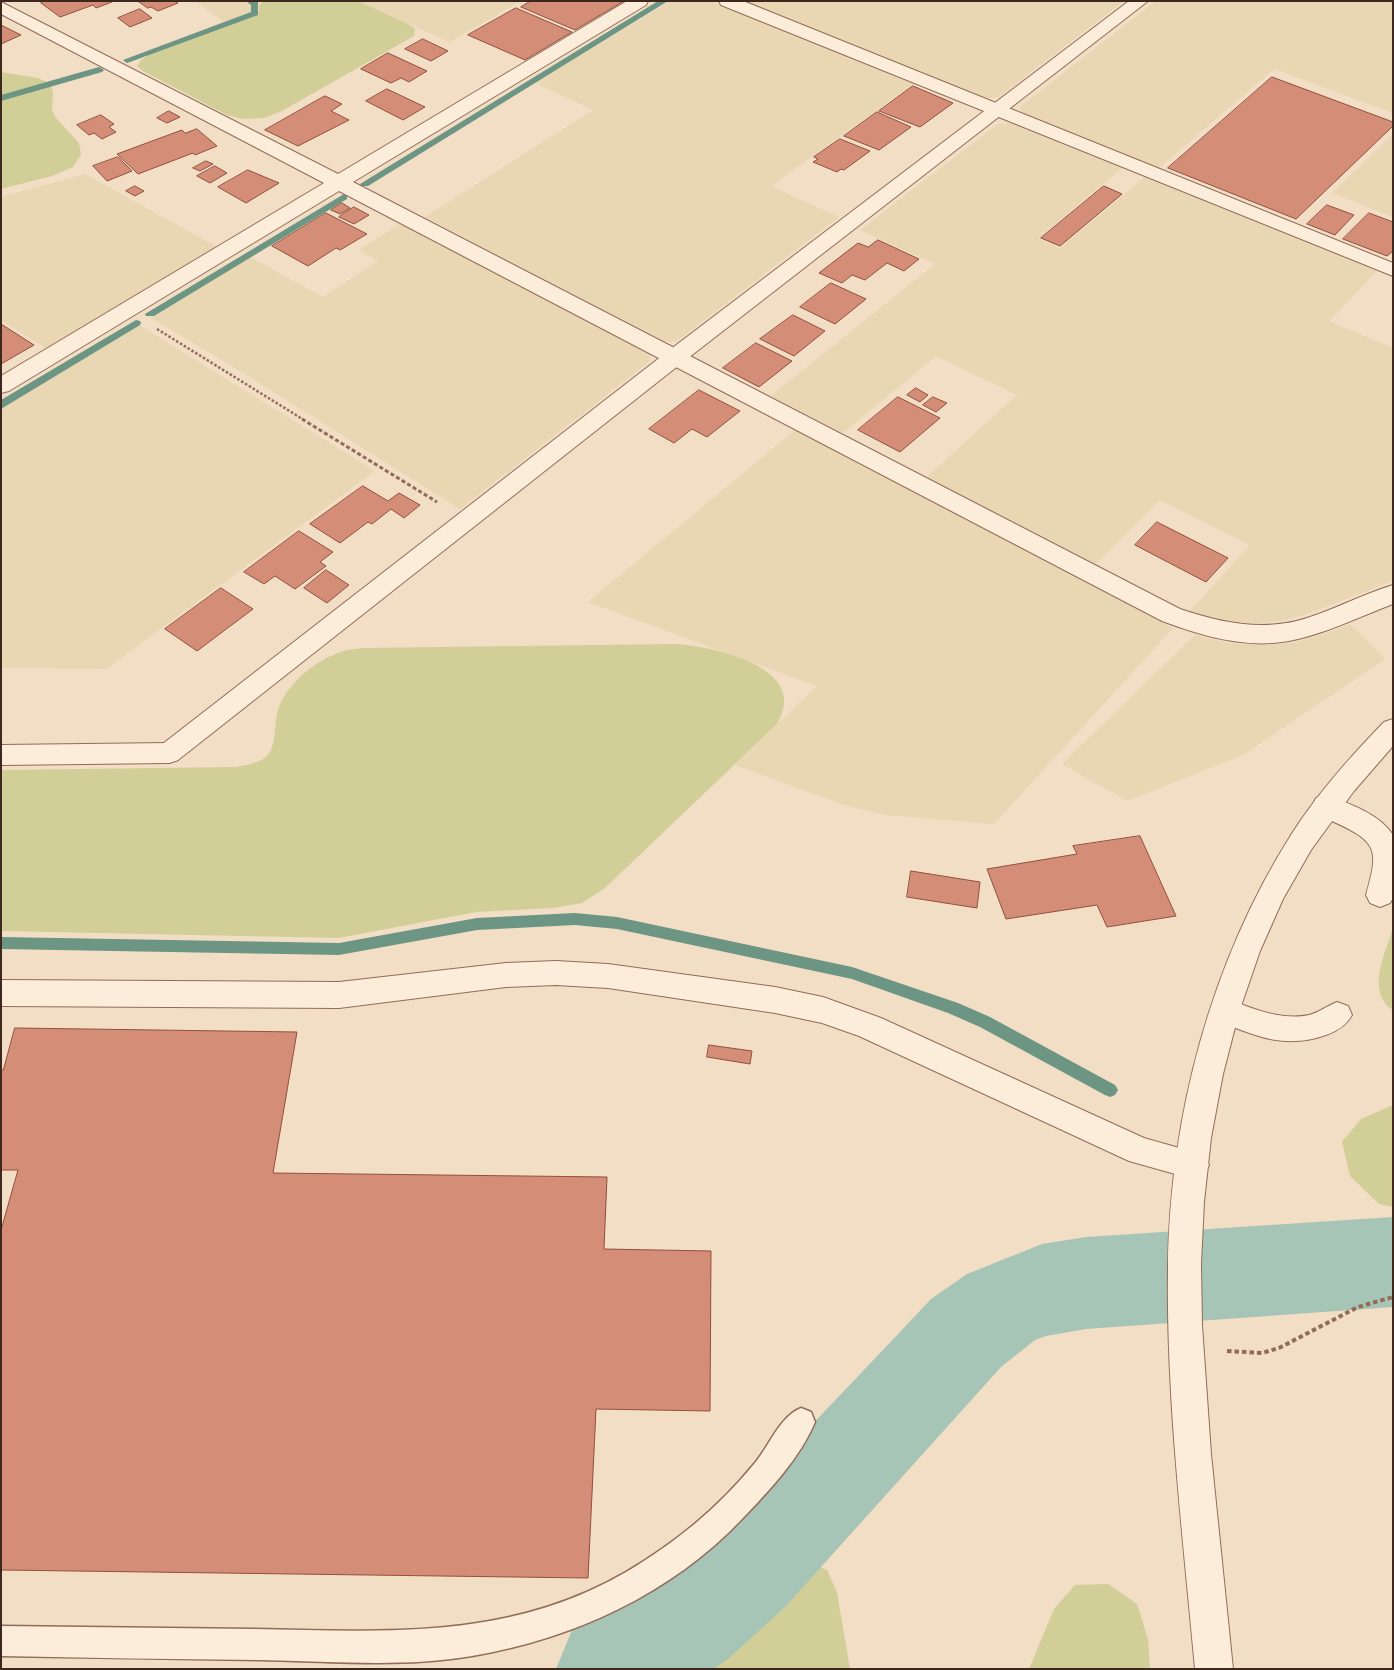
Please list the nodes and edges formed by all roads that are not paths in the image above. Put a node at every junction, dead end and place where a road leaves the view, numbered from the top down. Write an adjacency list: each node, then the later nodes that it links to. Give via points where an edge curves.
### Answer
1 (640, 1): 6 (street)
2 (727, 1): 5 (street)
3 (1140, 1): 5 (street)
4 (1, 7): 6 (street)
5 (997, 110): 7 (street); 8 (street)
6 (340, 183): 8 (street); 9 (street)
7 (1393, 270)
8 (675, 357): 10 (street, via 1171,615 1199,626 1228,632 1287,632); 12 (street, via 169,753)
9 (1, 386)
10 (1393, 594)
11 (1393, 729): 13 (street)
12 (1, 755)
13 (1326, 806): 14 (street, via 1370,828 1382,841 1388,856); 16 (street, via 1274,889 1250,939)
14 (1380, 895)
15 (1, 993): 18 (street, via 339,995 556,973 608,976 775,1000 823,1010 870,1027 1140,1151)
16 (1225, 1011): 17 (street, via 1275,1028 1300,1031 1323,1026); 18 (street, via 1213,1051)
17 (1337, 1015)
18 (1193, 1165): 21 (street, via 1187,1227 1186,1335)
19 (801, 1422): 20 (lane, via 764,1475 718,1523 665,1566 605,1600 539,1626 471,1641 401,1647)
20 (1, 1641)
21 (1214, 1669)

